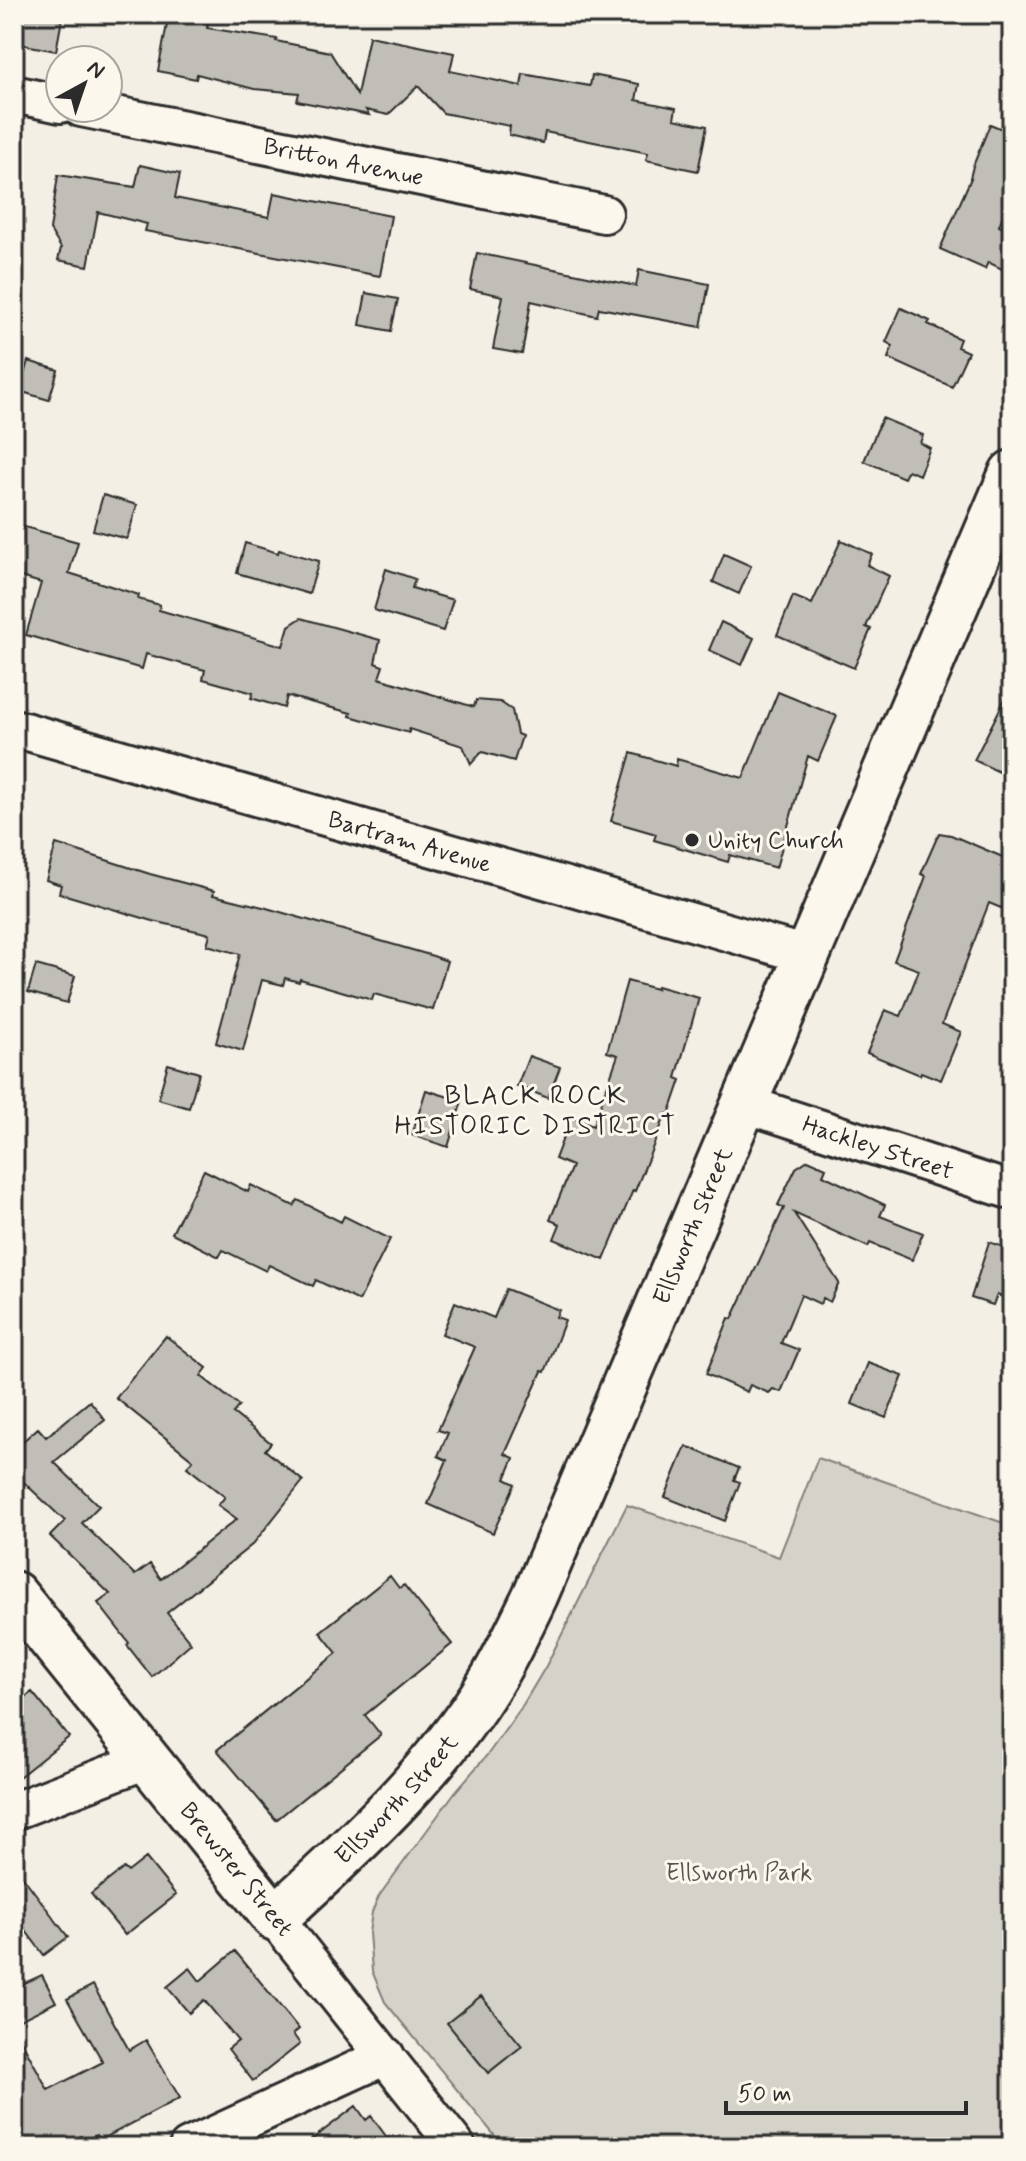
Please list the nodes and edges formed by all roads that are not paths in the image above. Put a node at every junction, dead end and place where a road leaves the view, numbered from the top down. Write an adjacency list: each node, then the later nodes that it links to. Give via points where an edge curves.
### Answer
1 (14, 94): 2 (street)
2 (44, 101)
3 (124, 117): 4 (street, Britton Avenue)
4 (604, 214)
5 (1012, 473): 7 (street, Ellsworth Street)
6 (14, 728): 7 (street, Bartram Avenue)
7 (807, 955): 8 (street, Ellsworth Street)
8 (745, 1104): 9 (street, Hackley Street); 13 (street, Ellsworth Street, via 548,1566 489,1684 409,1787)
9 (1012, 1191)
10 (14, 1594): 11 (street, Brewster Street)
11 (149, 1759): 12 (street); 13 (street, Brewster Street)
12 (14, 1811)
13 (275, 1918): 14 (street, Brewster Street)
14 (386, 2056): 15 (street); 16 (street, Brewster Street)
15 (188, 2147)
16 (457, 2147)

